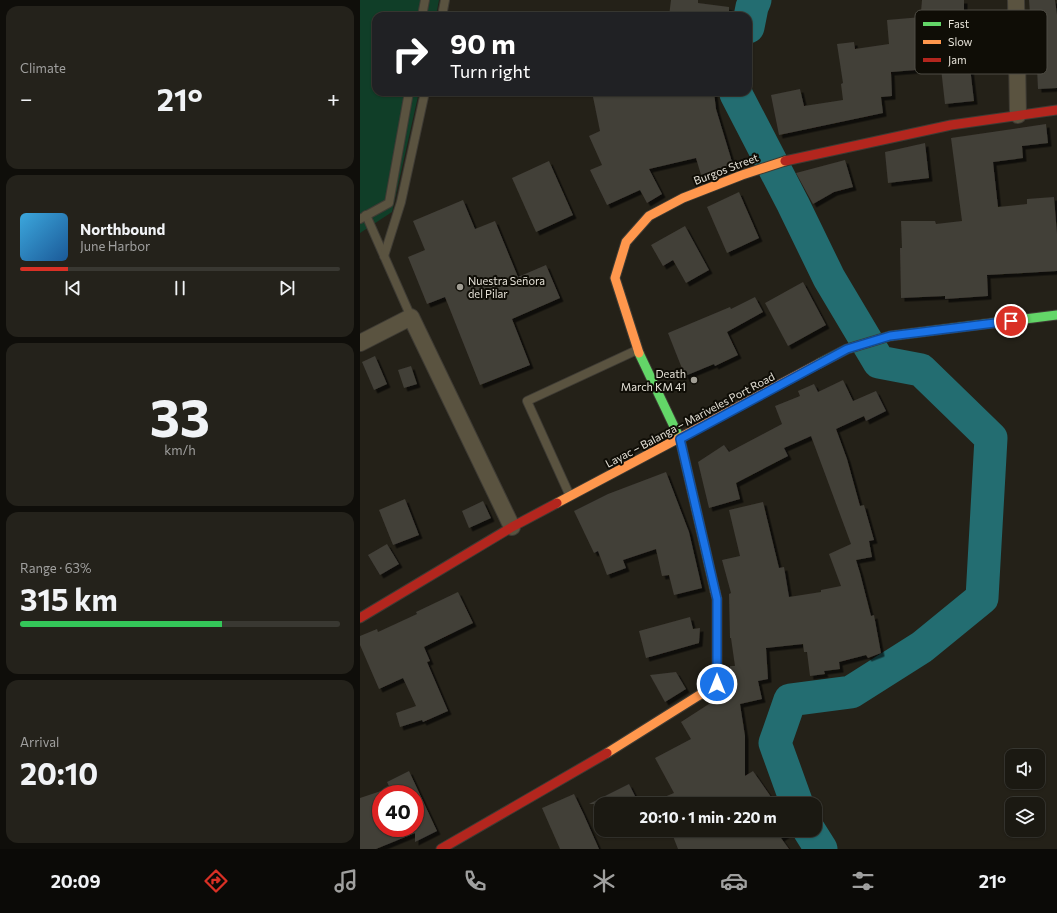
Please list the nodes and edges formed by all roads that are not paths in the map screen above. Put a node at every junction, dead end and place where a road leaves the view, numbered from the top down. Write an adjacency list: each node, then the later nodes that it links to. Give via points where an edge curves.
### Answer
1 (425, 0): 5 (lane)
2 (445, 0): 6 (lane)
3 (1016, 0): 4 (street)
4 (1016, 10)
5 (423, 12)
6 (443, 12)
7 (1017, 74): 11 (street)
8 (408, 96): 12 (lane, via 389,203)
9 (424, 96): 13 (lane, via 401,202)
10 (1057, 110): 11 (street, Burgos Street)
11 (1018, 115): 17 (street, Burgos Street, via 951,125 783,161 683,198 649,216 626,242 615,278)
12 (363, 217): 13 (lane)
13 (384, 256): 15 (lane)
14 (1057, 315): 18 (street, Layac – Balanga – Mariveles Port Road, via 890,336 847,349)
15 (411, 317): 16 (street); 20 (street)
16 (360, 343)
17 (638, 350): 18 (street, Burgos Street); 19 (lane, via 526,401)
18 (680, 439): 19 (street, Layac – Balanga – Mariveles Port Road); 22 (street, Burgos Street, via 717,599 717,684 616,748)
19 (571, 497): 20 (street, Layac – Balanga – Mariveles Port Road)
20 (512, 528): 21 (street, Layac – Balanga – Mariveles Port Road)
21 (360, 618)
22 (441, 849)

